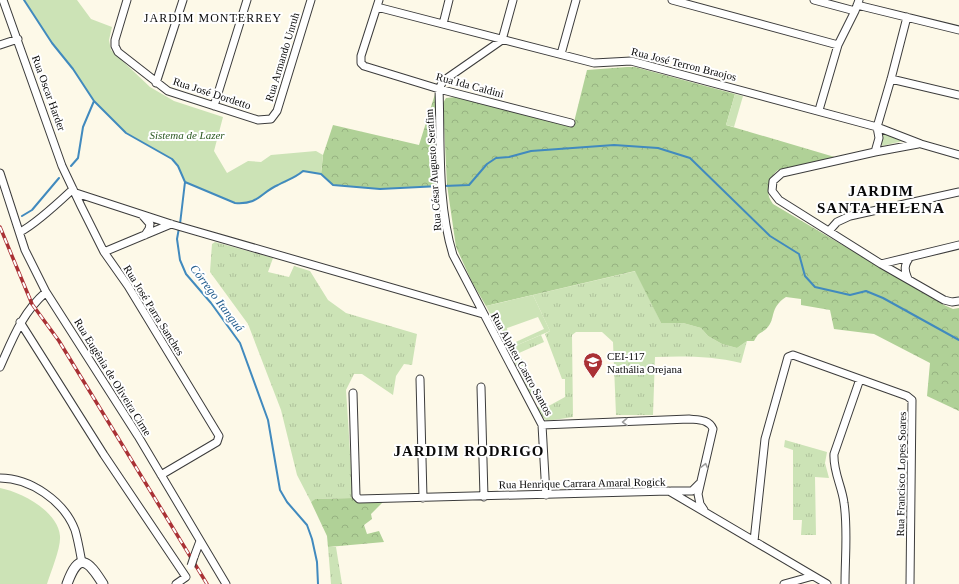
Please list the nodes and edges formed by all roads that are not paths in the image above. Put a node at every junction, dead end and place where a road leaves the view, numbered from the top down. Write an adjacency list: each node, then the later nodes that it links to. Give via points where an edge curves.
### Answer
1 (3, 0): 16 (street, Rua Oscar Harder)
2 (127, 0): 22 (street, Rua José Dordetto, via 115,46 118,52)
3 (183, 0): 22 (street)
4 (247, 0): 25 (street)
5 (311, 0): 27 (street, Rua Armando Unruh, via 277,111)
6 (449, 0): 14 (street)
7 (513, 0): 17 (street)
8 (576, 0): 20 (street)
9 (672, 0): 19 (street)
10 (814, 0): 12 (street)
11 (378, 3): 14 (street, Rua José Terron Braojos); 23 (street, Rua Ida Caldini, via 361,63)
12 (857, 5): 13 (street); 19 (street)
13 (907, 17): 15 (street); 21 (street)
14 (443, 24): 17 (street, Rua José Terron Braojos)
15 (959, 30)
16 (18, 39): 18 (street); 34 (street, Rua Oscar Harder, via 62,166)
17 (502, 40): 20 (street, Rua José Terron Braojos); 23 (street, via 443,81)
18 (0, 45)
19 (838, 45): 26 (street)
20 (561, 54): 26 (street, Rua José Terron Braojos, via 594,63 631,61)
21 (892, 79): 24 (street); 29 (street)
22 (156, 83): 25 (street, Rua José Dordetto, via 168,91)
23 (439, 89): 28 (street, Rua Ida Caldini); 48 (street, Rua César Augusto Serafim, via 446,224 454,255)
24 (959, 95)
25 (214, 106): 27 (street, Rua José Dordetto, via 258,120)
26 (819, 110): 29 (street, Rua José Terron Braojos)
27 (271, 119)
28 (571, 123)
29 (877, 127): 30 (street, Rua José Terron Braojos); 31 (street, via 879,138)
30 (921, 144): 31 (street); 32 (street, Rua José Terron Braojos)
31 (875, 152): 38 (street, via 782,173 773,181 772,191 775,196)
32 (959, 155)
33 (0, 173): 39 (street, Rua Eugênia de Oliveira Cirne)
34 (75, 191): 36 (street, Rua Alpheu Castro Santos); 39 (street, via 44,213 32,226); 42 (street, Rua José Parra Sanches)
35 (959, 192): 38 (street, via 850,216 837,222)
36 (139, 214): 37 (street, Rua Alpheu Castro Santos); 40 (street, via 150,224)
37 (172, 224): 40 (street); 48 (street, Rua Alpheu Castro Santos)
38 (830, 230): 44 (street)
39 (20, 232): 46 (street, Rua Eugênia de Oliveira Cirne, via 25,250)
40 (144, 235): 42 (street)
41 (959, 245): 43 (street)
42 (104, 252): 56 (street, Rua José Parra Sanches, via 219,436 217,442)
43 (910, 257): 44 (street); 45 (street, via 905,265)
44 (881, 264): 45 (street)
45 (908, 279): 47 (street, via 944,300)
46 (46, 292): 49 (street, via 32,304); 56 (street, Rua Eugênia de Oliveira Cirne)
47 (959, 301)
48 (483, 314): 55 (street, Rua Alpheu Castro Santos)
49 (20, 322): 50 (street); 68 (street)
50 (0, 367)
51 (420, 379): 62 (street)
52 (860, 379): 65 (street, Rua Francisco Lopes Soares, via 793,354 788,357 765,439); 75 (street, via 834,454 834,465 846,516); 76 (street, Rua Francisco Lopes Soares, via 908,396 913,403)
53 (481, 387): 61 (street)
54 (353, 393): 62 (street, Rua Henrique Carrara Amaral Rogick, via 356,496 359,499)
55 (542, 425): 58 (street, Rua Alpheu Castro Santos, one-way to 55, via 713,429 706,421 683,419); 60 (street)
56 (161, 475): 64 (street, Rua Eugênia de Oliveira Cirne)
57 (0, 478): 66 (street, via 18,479 36,486 57,505 74,529)
58 (701, 481): 59 (street, via 692,490); 63 (street, Rua Alpheu Castro Santos, via 698,499)
59 (669, 491): 60 (street, Rua Henrique Carrara Amaral Rogick); 63 (street, Rua Henrique Carrara Amaral Rogick)
60 (546, 495): 61 (street, Rua Henrique Carrara Amaral Rogick)
61 (484, 497): 62 (street, Rua Henrique Carrara Amaral Rogick)
62 (423, 498)
63 (708, 514): 65 (street, Rua Henrique Carrara Amaral Rogick)
64 (200, 541): 68 (street, bridge); 72 (street, Rua Eugênia de Oliveira Cirne)
65 (754, 541): 67 (street, Rua Henrique Carrara Amaral Rogick)
66 (82, 563): 69 (street, via 73,568); 70 (street, via 92,568)
67 (813, 576): 73 (street); 74 (street, Rua Henrique Carrara Amaral Rogick)
68 (184, 582): 71 (street)
69 (67, 584)
70 (103, 584)
71 (176, 584)
72 (226, 584)
73 (784, 584)
74 (827, 584)
75 (845, 584)
76 (910, 584)

